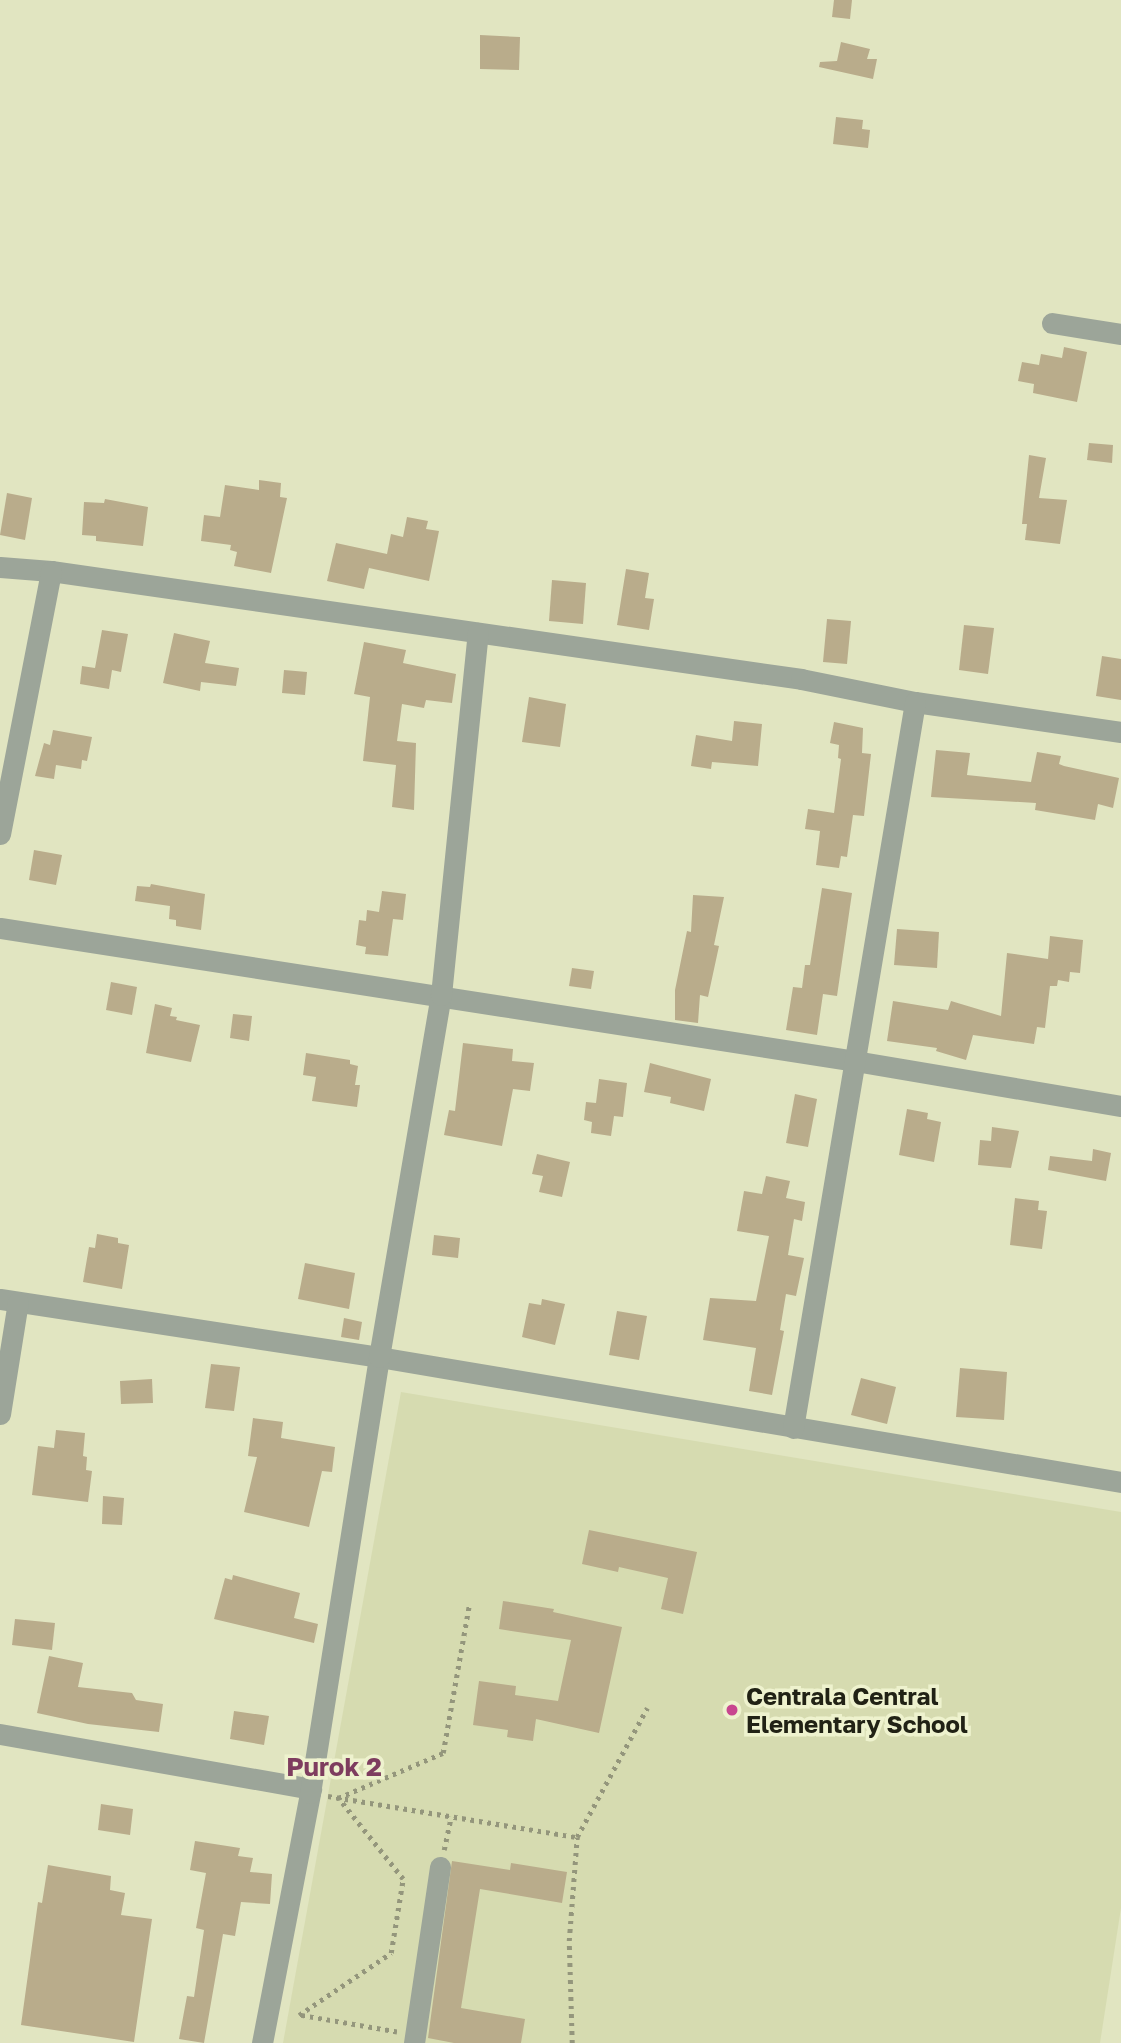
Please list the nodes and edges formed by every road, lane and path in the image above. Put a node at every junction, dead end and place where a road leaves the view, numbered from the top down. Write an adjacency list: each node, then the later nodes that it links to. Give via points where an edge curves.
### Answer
1 (1052, 323): 2 (street)
2 (1121, 334)
3 (0, 567): 4 (street)
4 (51, 571): 5 (street); 8 (street)
5 (478, 634): 6 (street, via 801,679); 10 (street)
6 (915, 702): 7 (street); 11 (street)
7 (1121, 732)
8 (0, 834)
9 (0, 928): 10 (street)
10 (441, 995): 11 (street); 14 (street)
11 (855, 1061): 12 (street); 16 (street)
12 (1121, 1106)
13 (9, 1300): 14 (street); 15 (street)
14 (379, 1357): 16 (street); 21 (street)
15 (0, 1414)
16 (793, 1428): 17 (street)
17 (1121, 1482)
18 (469, 1605): 22 (path, via 443,1753)
19 (647, 1708): 24 (path)
20 (0, 1734): 21 (street)
21 (311, 1791): 22 (path); 27 (street)
22 (338, 1798): 23 (path); 26 (path, via 402,1879 391,1953 299,2015)
23 (451, 1816): 24 (path); 25 (path)
24 (577, 1837): 28 (path, via 569,1941)
25 (440, 1867): 26 (street)
26 (415, 2039)
27 (262, 2043)
28 (572, 2043)

